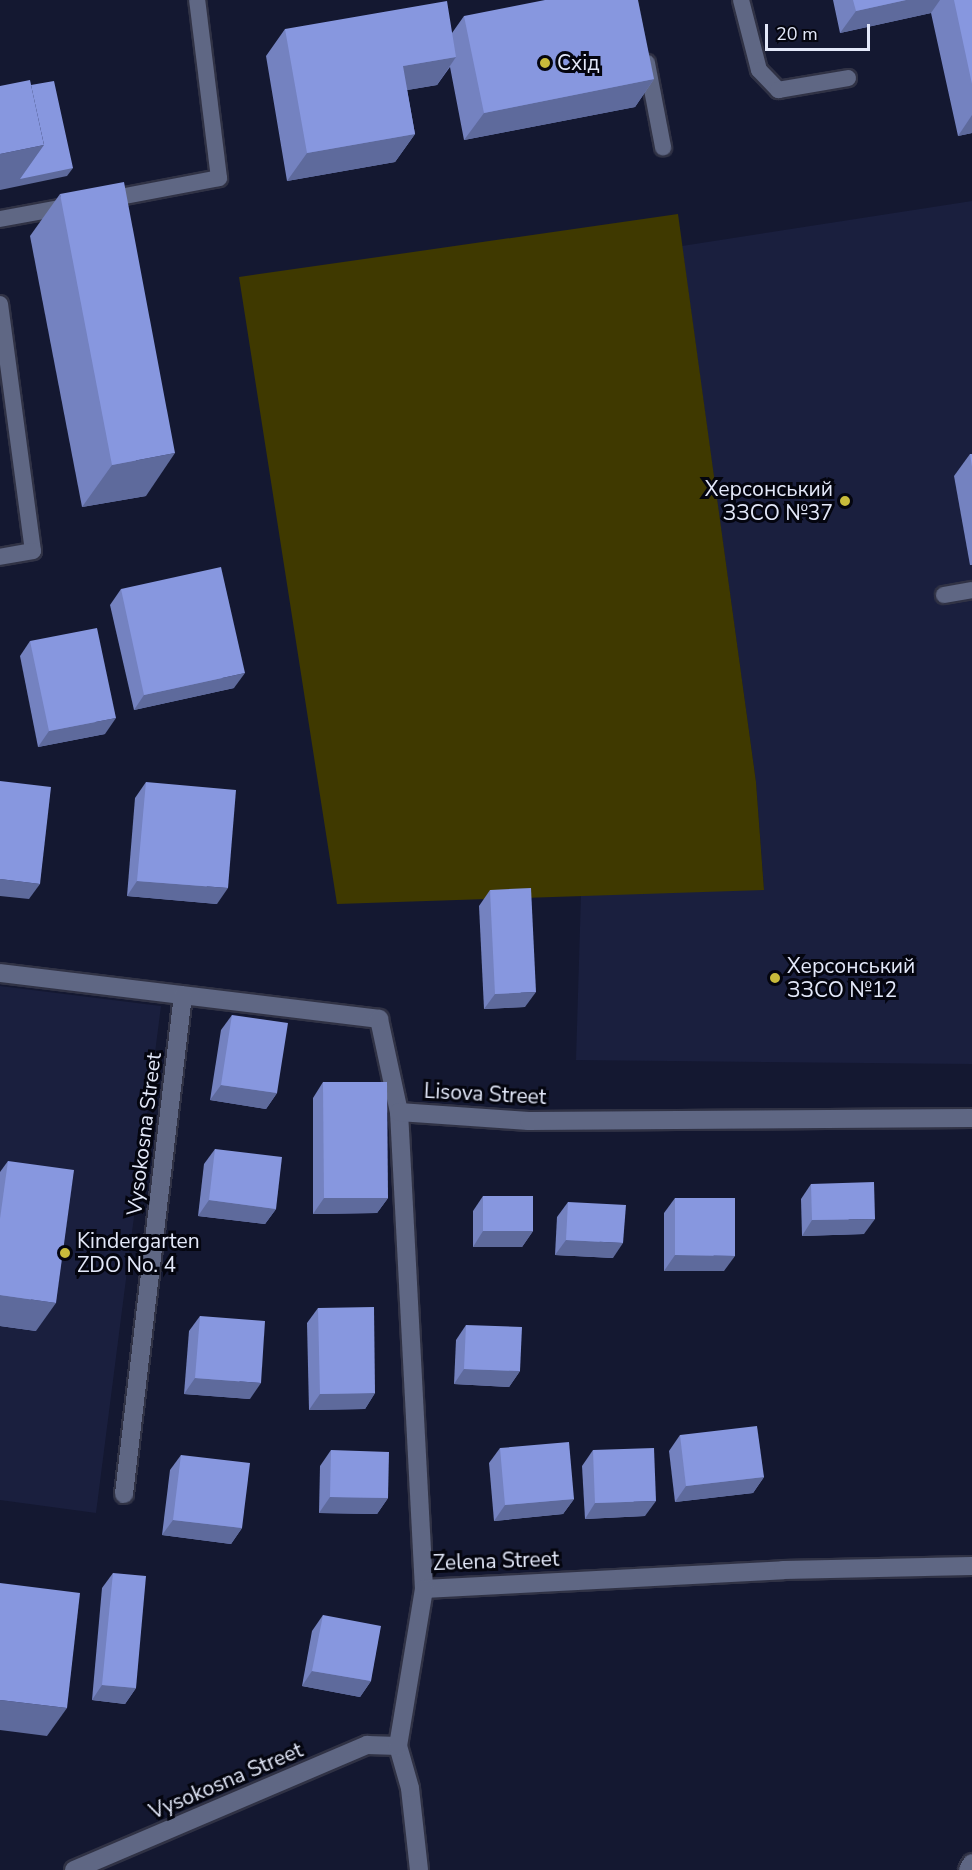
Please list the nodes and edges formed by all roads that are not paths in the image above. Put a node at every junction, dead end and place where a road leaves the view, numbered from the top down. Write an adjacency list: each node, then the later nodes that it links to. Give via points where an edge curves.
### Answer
1 (197, 0): 6 (lane, via 219,178)
2 (741, 0): 4 (lane, via 759,70 778,90)
3 (644, 45): 5 (lane)
4 (848, 78)
5 (663, 147)
6 (0, 219)
7 (0, 304): 8 (lane, via 33,551)
8 (0, 557)
9 (972, 590): 10 (lane)
10 (944, 595)
11 (0, 973): 12 (street, Lisova Street)
12 (183, 995): 13 (street, Lisova Street, via 379,1019); 15 (street, Vysokosna Street)
13 (399, 1112): 14 (street, Lisova Street, via 529,1121); 17 (street, Zelena Street)
14 (972, 1118)
15 (124, 1494)
16 (972, 1566): 17 (street, Zelena Street, via 783,1570)
17 (424, 1589): 18 (street)
18 (398, 1746): 20 (street, Vysokosna Street, via 368,1745); 21 (street, via 410,1788)
19 (972, 1863): 22 (street)
20 (74, 1870)
21 (419, 1870)
22 (968, 1870)

